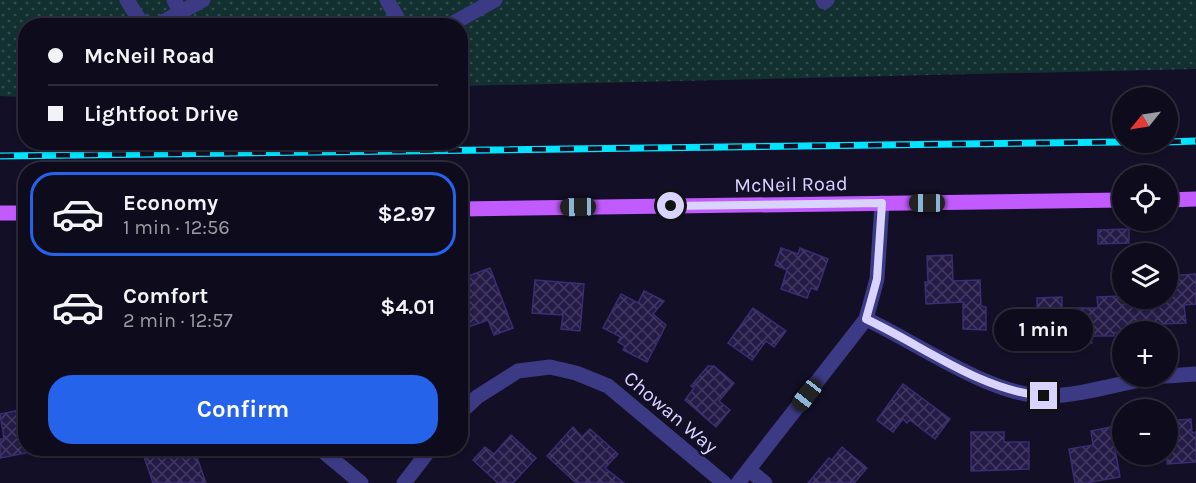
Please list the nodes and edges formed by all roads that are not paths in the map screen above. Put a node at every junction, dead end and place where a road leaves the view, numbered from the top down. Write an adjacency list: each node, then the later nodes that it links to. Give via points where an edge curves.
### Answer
1 (127, 0): 6 (street)
2 (203, 0): 5 (street)
3 (387, 0): 8 (street)
4 (495, 0): 9 (street)
5 (178, 6): 7 (street)
6 (138, 18)
7 (165, 18)
8 (397, 18)
9 (462, 18)
10 (1196, 199): 12 (main road)
11 (1112, 200): 13 (main road, McNeil Road)
12 (1178, 200)
13 (882, 203): 14 (main road, McNeil Road); 17 (street, via 877,279)
14 (468, 209)
15 (0, 213): 16 (main road)
16 (18, 213)
17 (866, 319): 20 (street, via 999,387 1027,395 1068,395); 24 (street)
18 (1196, 374): 19 (street)
19 (1178, 375)
20 (1112, 386)
21 (468, 405): 27 (street, Chowan Way, via 518,371 550,367 576,373 608,386)
22 (329, 456): 25 (street)
23 (425, 456): 26 (street)
24 (749, 470): 28 (street); 29 (street)
25 (361, 483)
26 (404, 483)
27 (724, 483)
28 (738, 483)
29 (765, 483)

